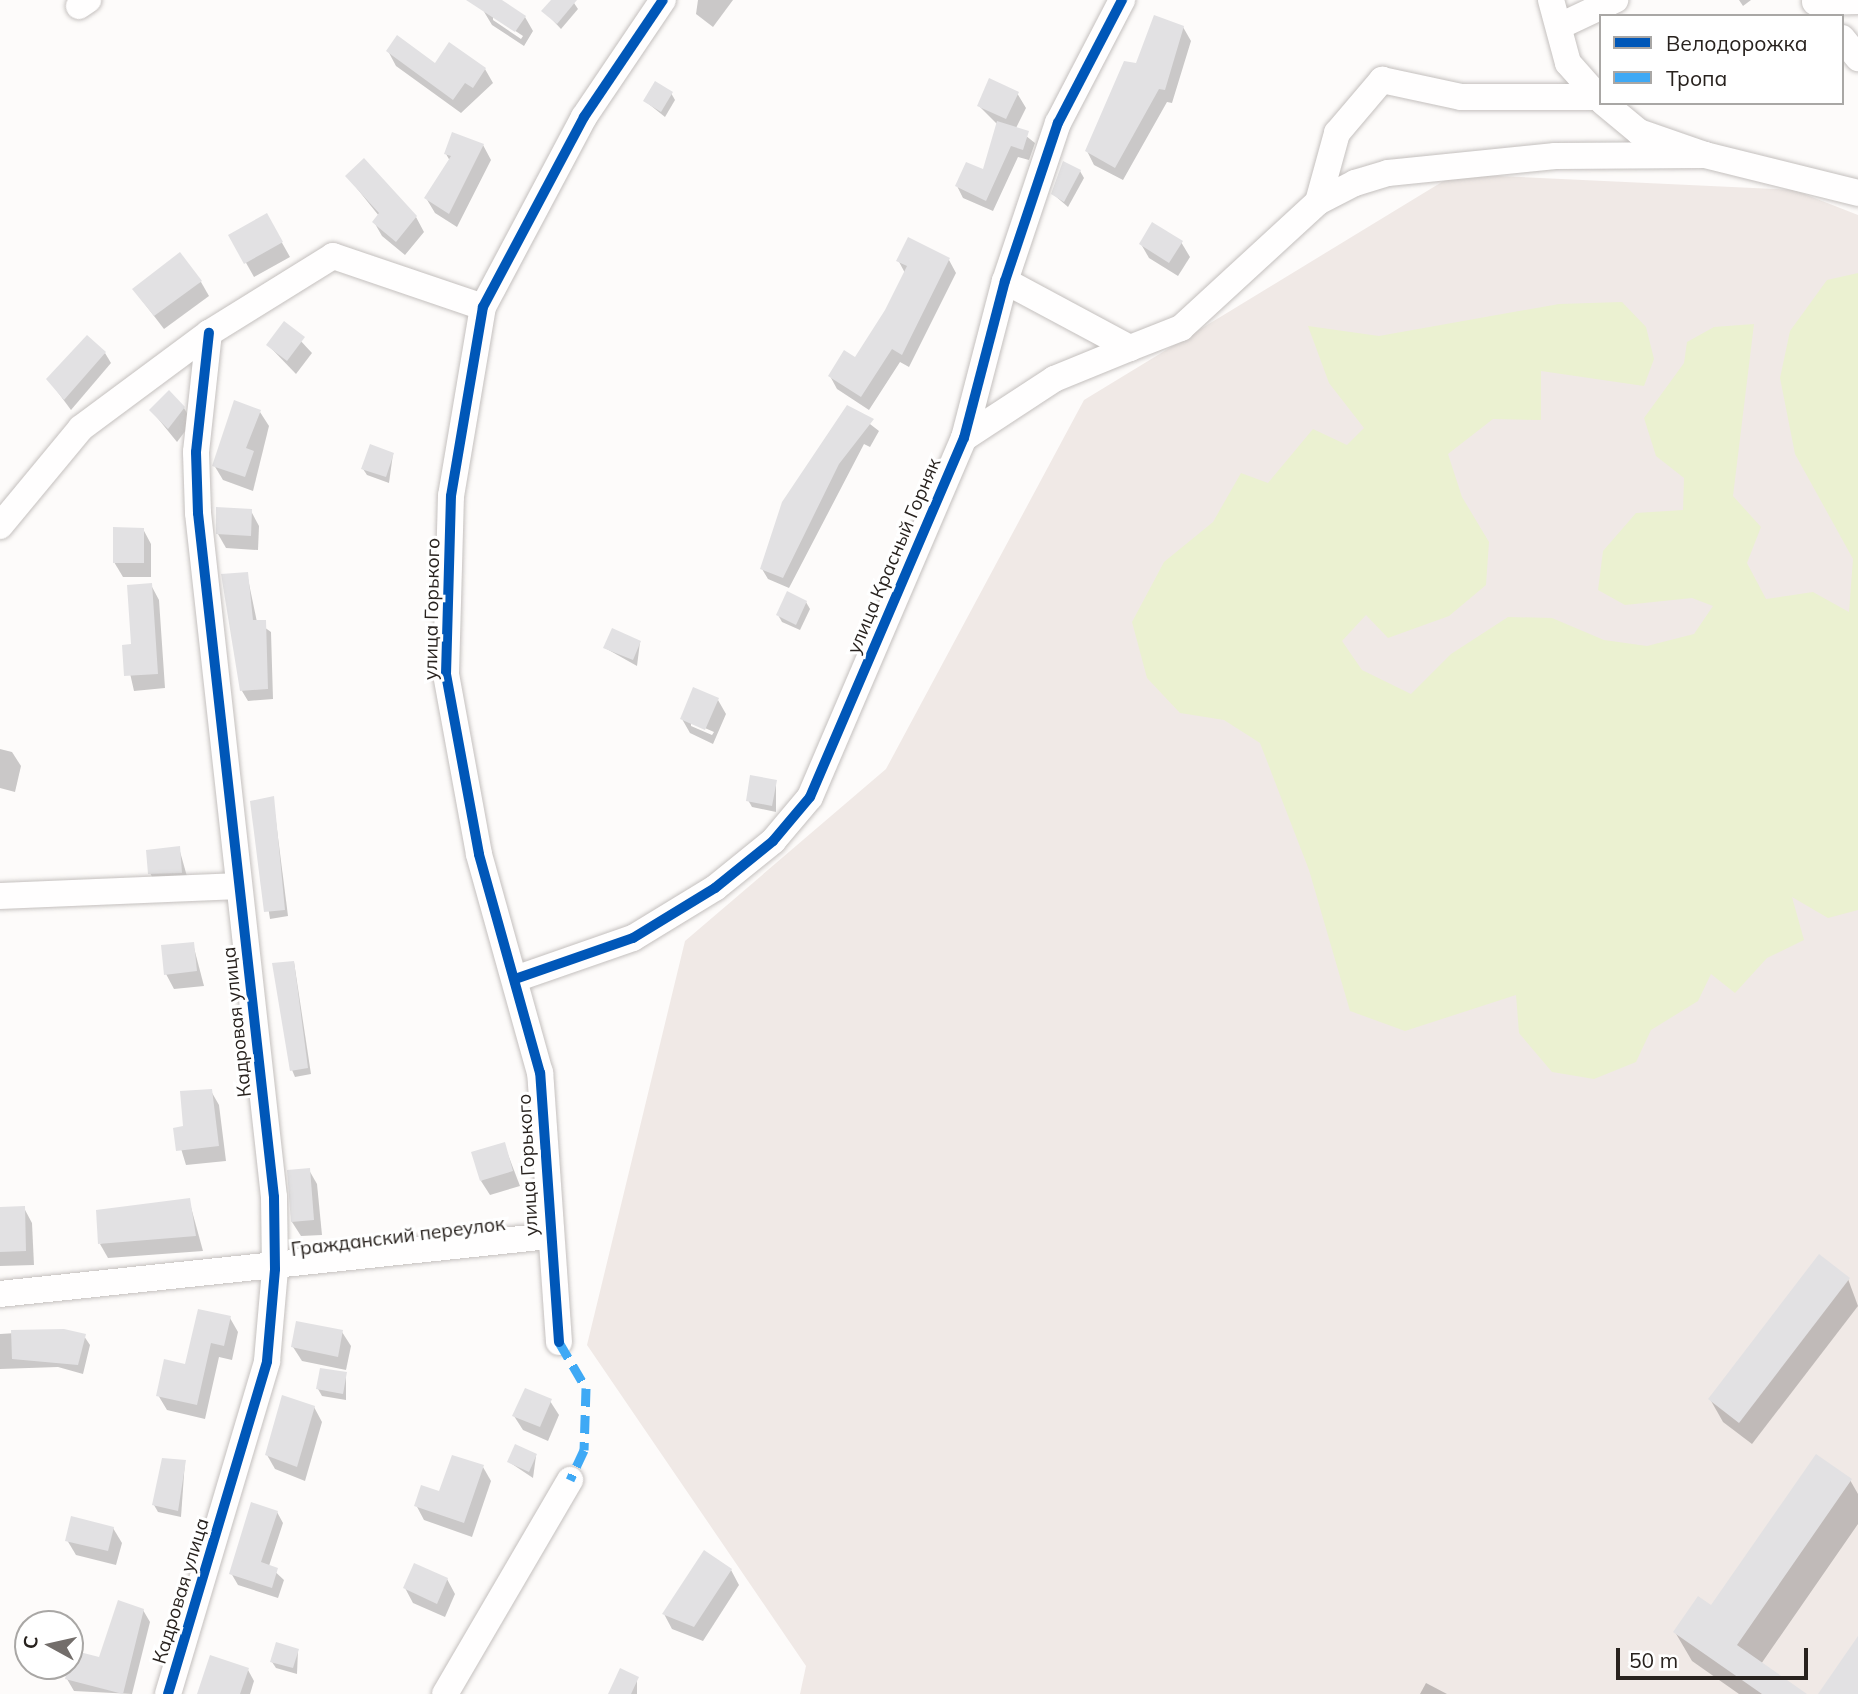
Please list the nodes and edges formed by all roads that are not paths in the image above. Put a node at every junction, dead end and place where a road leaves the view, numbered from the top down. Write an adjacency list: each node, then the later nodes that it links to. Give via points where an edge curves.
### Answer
1 (663, 0): 17 (street, улица Горького, via 584,117)
2 (1122, 0): 16 (street, улица Красный Горняк, via 1058,123)
3 (1551, 0): 7 (street)
4 (1615, 0): 7 (street)
5 (1858, 1): 6 (street)
6 (1818, 6)
7 (1562, 25): 10 (street, via 1568,63)
8 (1844, 40): 9 (street)
9 (1858, 58)
10 (1599, 98)
11 (1599, 100): 15 (street, via 1461,97 1382,80 1337,134)
12 (1607, 105): 13 (street, via 1639,132)
13 (1705, 155): 14 (street); 15 (street, via 1555,156 1388,173)
14 (1858, 193)
15 (1318, 202): 19 (street, via 1181,328)
16 (1005, 281): 19 (street); 20 (street, улица Красный Горняк)
17 (483, 307): 18 (street, via 333,256); 24 (street, улица Горького, via 451,496 446,674 479,854)
18 (209, 333): 21 (street, via 81,428); 22 (street, Кадровая улица, via 196,452 198,513)
19 (1130, 348): 20 (street, via 1054,379)
20 (964, 438): 24 (street, улица Красный Горняк, via 803,806 774,841 715,888 645,931)
21 (0, 526)
22 (239, 886): 23 (street); 26 (street, Кадровая улица, via 274,1196)
23 (0, 896)
24 (518, 978): 25 (street, улица Горького, via 540,1073)
25 (549, 1236): 26 (street, Гражданский переулок); 28 (street, улица Горького)
26 (275, 1269): 27 (street, Гражданский переулок); 30 (street, Кадровая улица, via 267,1361)
27 (0, 1294)
28 (559, 1342)
29 (570, 1480): 31 (street)
30 (168, 1694)
31 (444, 1694)

